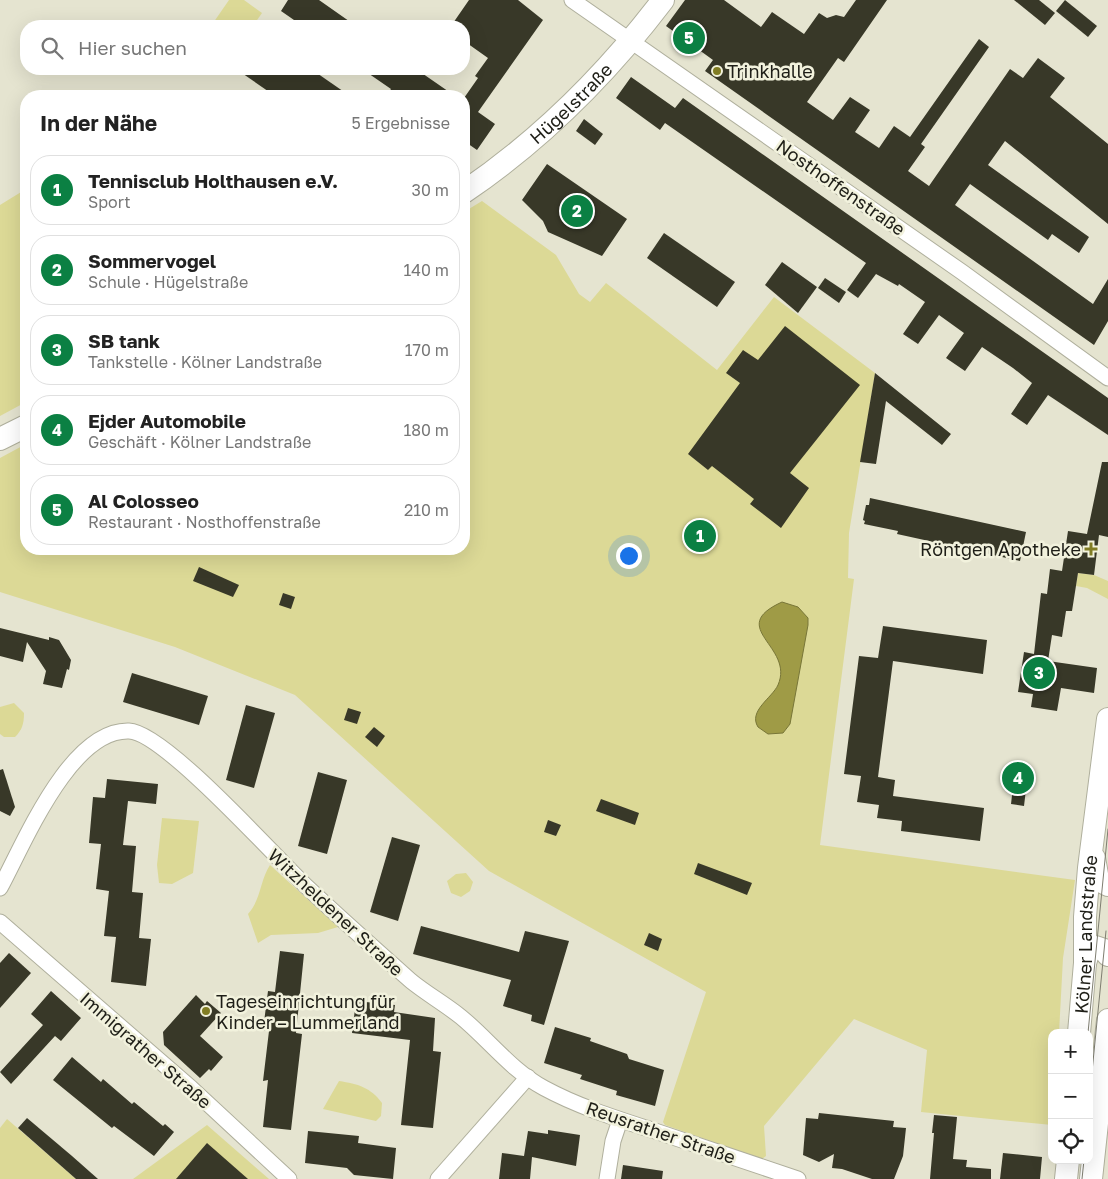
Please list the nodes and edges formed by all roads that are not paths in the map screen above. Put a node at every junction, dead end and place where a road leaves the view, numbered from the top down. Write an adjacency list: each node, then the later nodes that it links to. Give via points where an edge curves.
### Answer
1 (572, 0): 3 (street, Nosthoffenstraße)
2 (662, 0): 3 (main road, Hügelstraße)
3 (630, 41): 4 (main road, Hügelstraße, via 592,85 544,132); 5 (street, Nosthoffenstraße, via 962,272)
4 (470, 188)
5 (1108, 378)
6 (20, 429): 7 (main road)
7 (0, 440)
8 (1108, 719): 9 (main road, Kölner Landstraße)
9 (1092, 855): 10 (main road, via 1098,880); 14 (main road, Kölner Landstraße, via 1084,917)
10 (1108, 885)
11 (0, 888): 17 (street, Witzheldener Straße, via 53,791 75,759 109,734 132,731 151,739 241,819 275,857 413,983 464,1019)
12 (0, 922): 20 (street, Immigrather Straße, via 191,1088)
13 (1108, 955): 14 (main road, via 1095,947 1088,953)
14 (1085, 963): 16 (main road, Kölner Landstraße)
15 (1108, 1020): 25 (main road, Kölner Landstraße)
16 (1079, 1029)
17 (528, 1077): 18 (street, Reusrather Straße, via 555,1094); 21 (street)
18 (620, 1120): 22 (street); 23 (street, Reusrather Straße)
19 (1068, 1164): 24 (main road)
20 (289, 1179)
21 (438, 1179)
22 (607, 1179)
23 (798, 1179)
24 (1066, 1179)
25 (1091, 1179)

